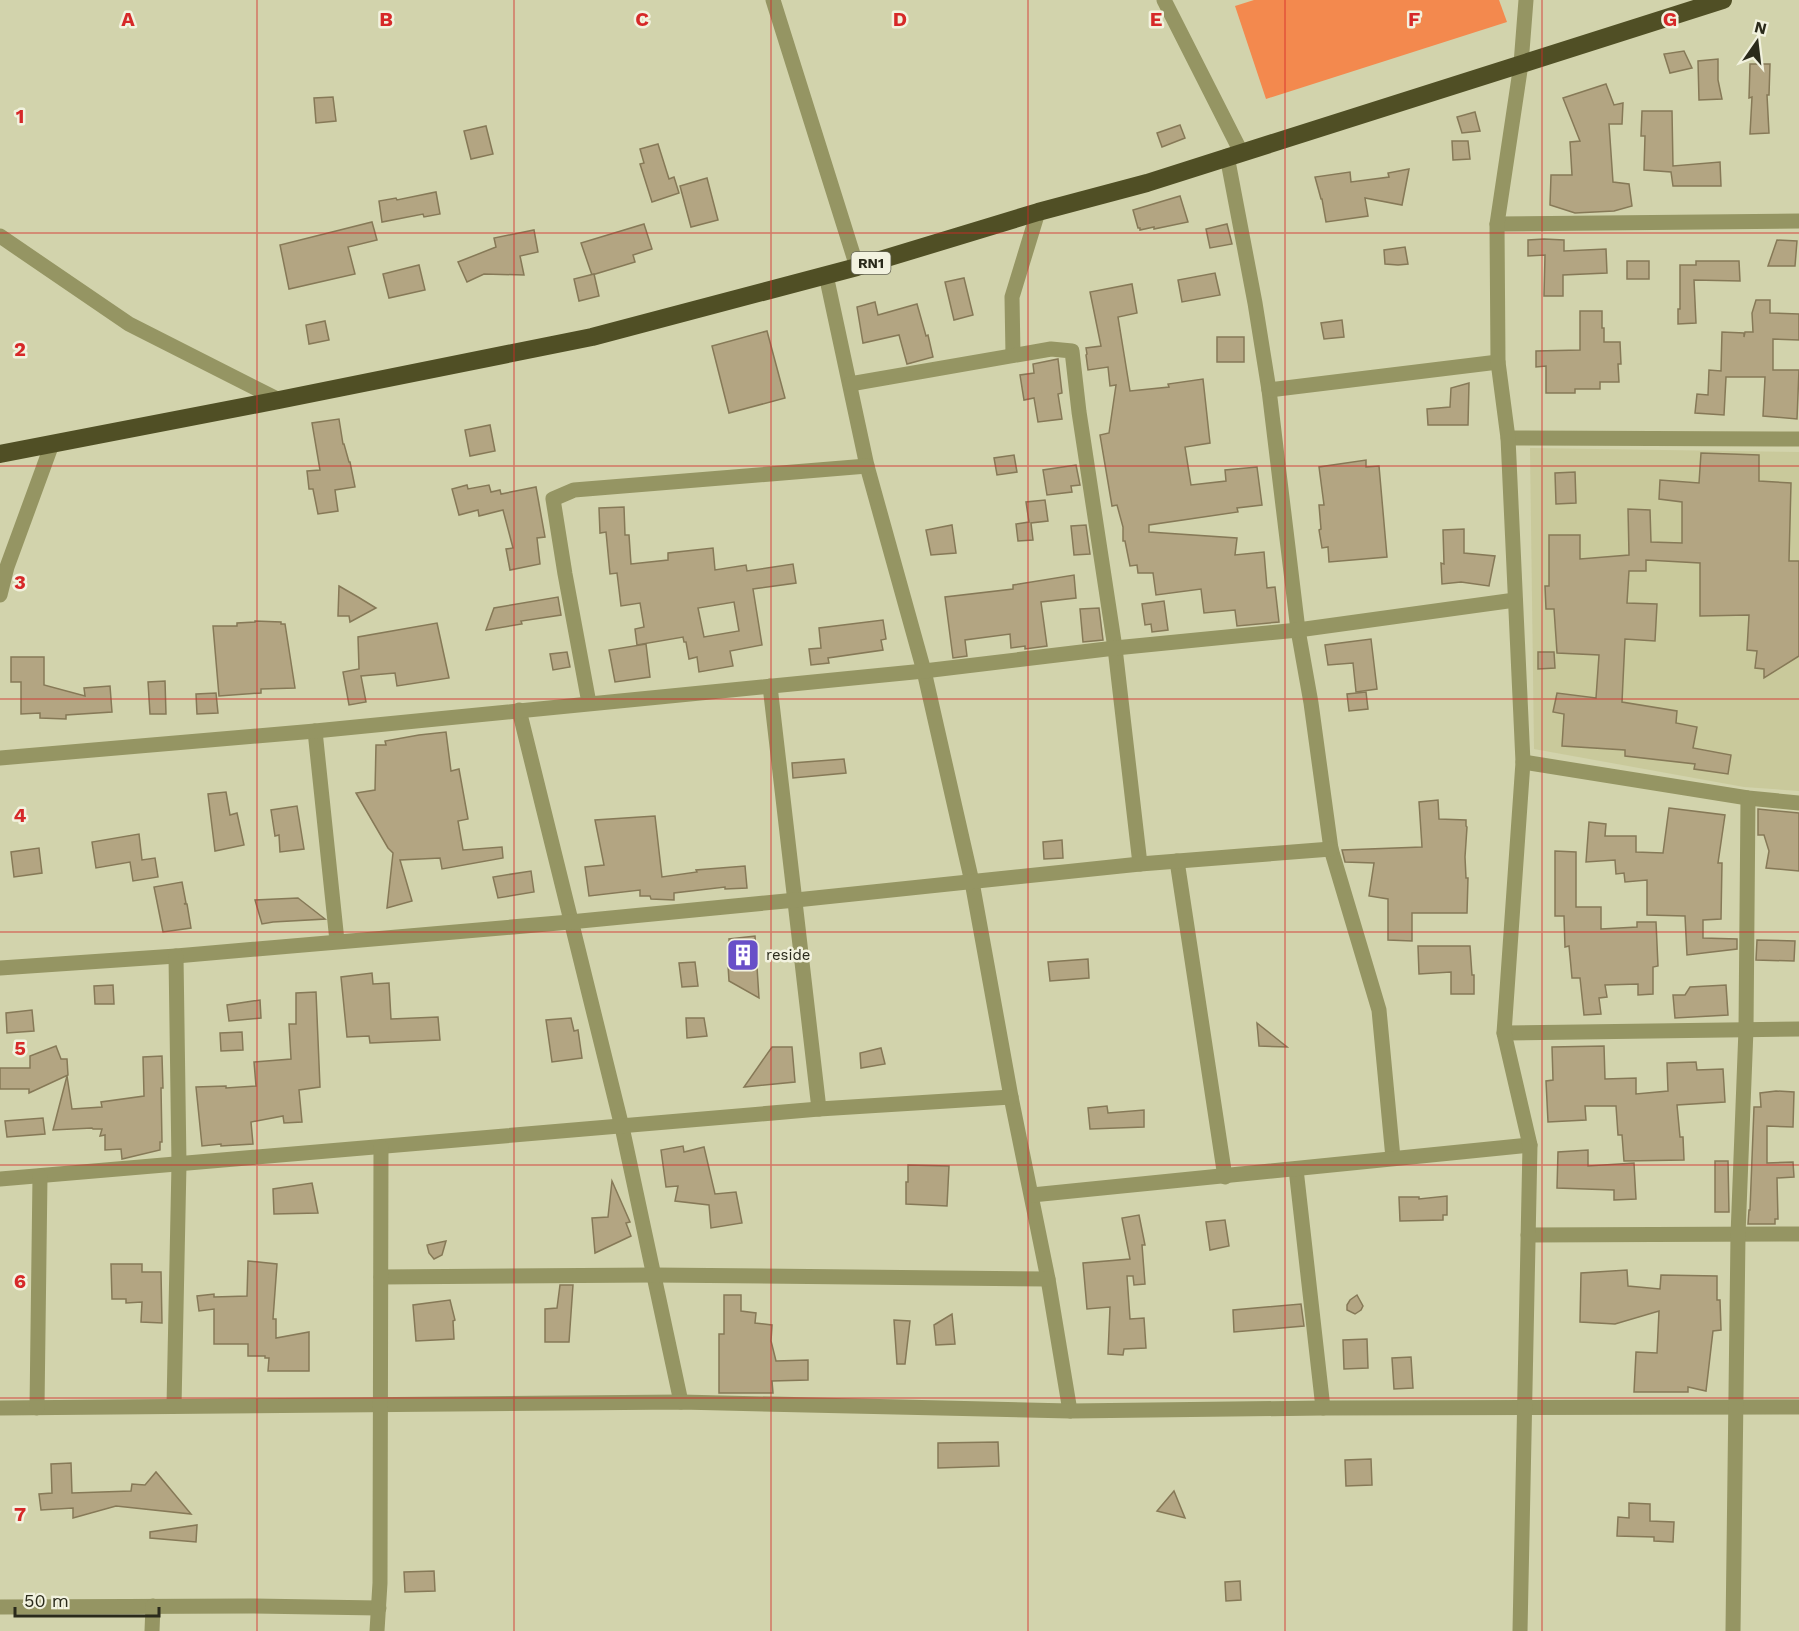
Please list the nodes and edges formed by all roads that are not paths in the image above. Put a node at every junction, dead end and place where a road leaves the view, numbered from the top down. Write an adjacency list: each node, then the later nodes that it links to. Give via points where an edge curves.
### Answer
1 (773, 0): 11 (street)
2 (1164, 0): 6 (street)
3 (1526, 0): 5 (street)
4 (1723, 0): 5 (highway, RN1)
5 (1521, 64): 6 (highway, RN1); 9 (street)
6 (1234, 154): 7 (highway, RN1, via 1147,183); 16 (street)
7 (1038, 212): 11 (highway, RN1); 13 (street, via 1012,297)
8 (1799, 220): 9 (street)
9 (1497, 224): 14 (street)
10 (0, 236): 17 (street, via 129,324)
11 (857, 267): 12 (highway, RN1)
12 (826, 275): 15 (street); 17 (highway, RN1, via 592,336)
13 (1013, 355): 15 (street); 26 (street, via 1050,349 1072,351)
14 (1498, 362): 16 (street); 18 (street)
15 (850, 384): 22 (street)
16 (1269, 390): 25 (street)
17 (279, 400): 20 (highway, RN1)
18 (1508, 438): 19 (street); 24 (street)
19 (1799, 439)
20 (52, 444): 21 (highway, RN1); 23 (street)
21 (0, 454)
22 (867, 466): 27 (street); 29 (street, via 574,490 553,499)
23 (0, 595)
24 (1515, 600): 25 (street); 33 (street)
25 (1298, 630): 26 (street); 36 (street)
26 (1115, 648): 27 (street); 38 (street)
27 (924, 671): 28 (street); 39 (street)
28 (770, 686): 29 (street); 40 (street)
29 (589, 703): 30 (street)
30 (519, 711): 31 (street); 41 (street)
31 (315, 731): 32 (street); 42 (street)
32 (0, 758)
33 (1523, 762): 34 (street); 47 (street)
34 (1748, 798): 35 (street); 45 (street)
35 (1799, 803)
36 (1331, 849): 37 (street); 53 (street, via 1379,1010)
37 (1177, 861): 38 (street); 57 (street)
38 (1140, 864): 39 (street)
39 (972, 882): 40 (street); 48 (street)
40 (796, 900): 41 (street); 49 (street)
41 (570, 922): 42 (street); 50 (street)
42 (337, 941): 43 (street)
43 (176, 956): 44 (street); 54 (street)
44 (0, 968)
45 (1746, 1029): 46 (street); 47 (street); 62 (street)
46 (1799, 1029)
47 (1504, 1033): 51 (street)
48 (1011, 1097): 49 (street); 59 (street)
49 (819, 1110): 50 (street)
50 (622, 1126): 52 (street); 63 (street)
51 (1530, 1145): 53 (street); 61 (street)
52 (381, 1147): 54 (street); 64 (street)
53 (1393, 1158): 55 (street)
54 (179, 1164): 56 (street); 68 (street)
55 (1296, 1169): 57 (street); 73 (street)
56 (40, 1176): 58 (street); 72 (street)
57 (1225, 1177): 59 (street)
58 (0, 1179)
59 (1032, 1196): 65 (street)
60 (1799, 1234): 62 (street)
61 (1528, 1235): 62 (street); 69 (street)
62 (1738, 1235): 74 (street)
63 (654, 1275): 64 (street); 65 (street); 66 (street)
64 (381, 1277): 67 (street)
65 (1048, 1279): 75 (street)
66 (681, 1402): 67 (street); 75 (street)
67 (381, 1405): 68 (street); 78 (street)
68 (174, 1406): 72 (street)
69 (1525, 1407): 73 (street); 74 (street); 81 (street)
70 (1799, 1407): 74 (street)
71 (0, 1408): 72 (street)
72 (37, 1408)
73 (1323, 1408): 75 (street)
74 (1736, 1408): 82 (street)
75 (1070, 1411)
76 (153, 1606): 77 (street); 78 (street); 79 (street)
77 (0, 1607)
78 (379, 1608): 80 (street)
79 (152, 1631)
80 (376, 1631)
81 (1520, 1631)
82 (1733, 1631)

